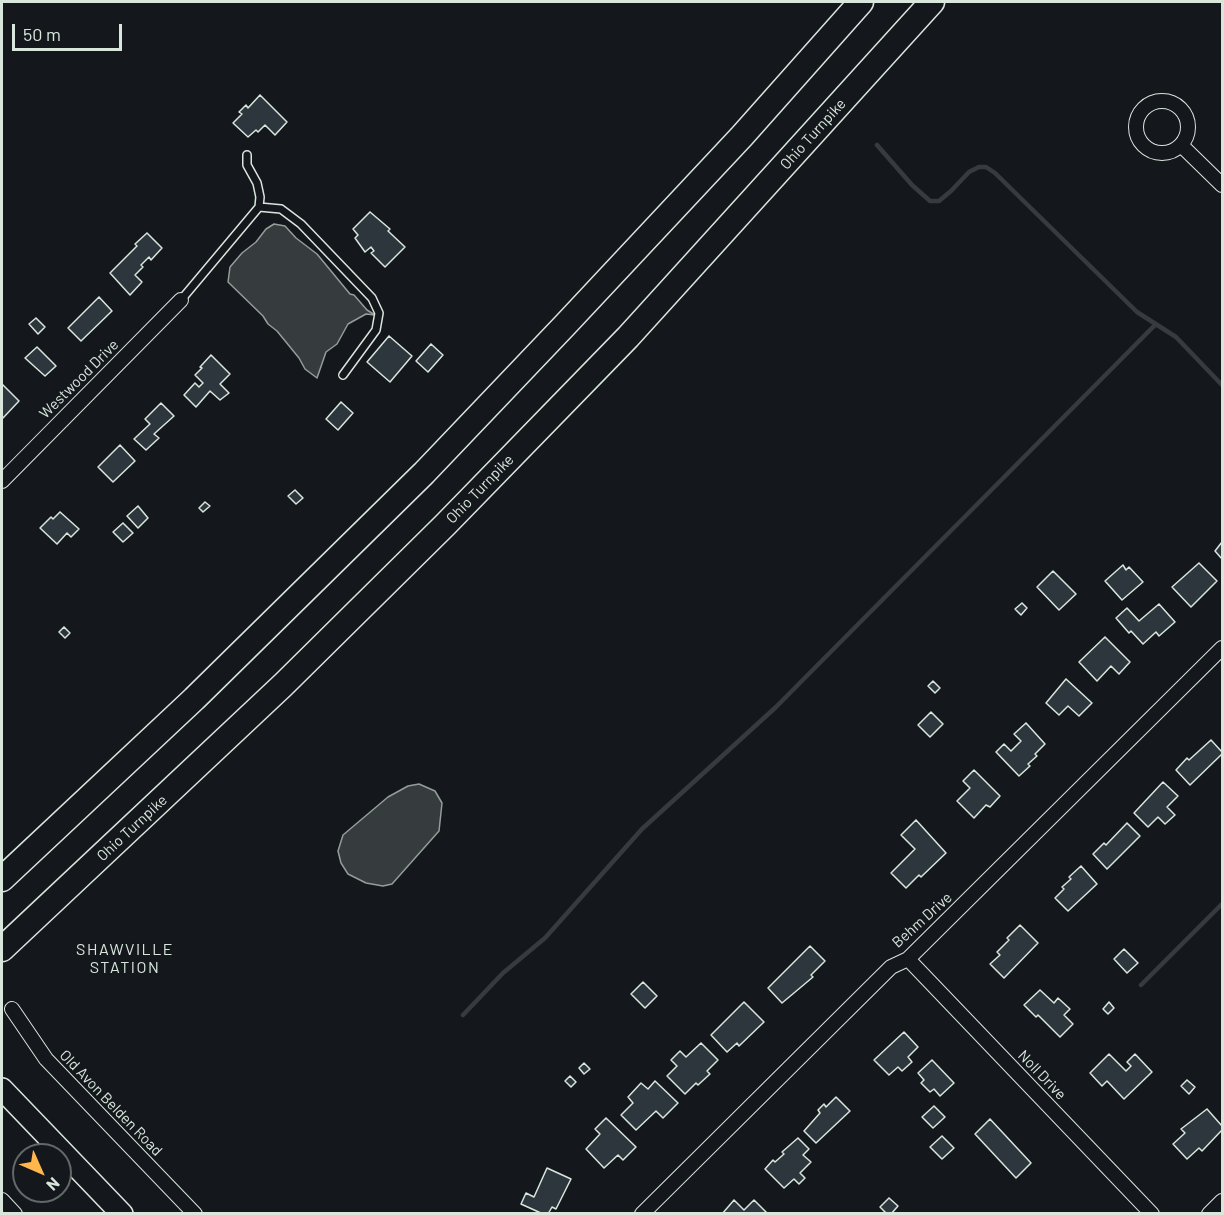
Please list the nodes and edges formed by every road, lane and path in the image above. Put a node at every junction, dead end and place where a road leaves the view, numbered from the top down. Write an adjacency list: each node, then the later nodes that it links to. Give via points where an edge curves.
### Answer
1 (861, 2): 11 (highway, via 574,316 424,473 194,699)
2 (932, 2): 12 (highway, Ohio Turnpike, via 636,328 453,516 283,685)
3 (1181, 145): 5 (street)
4 (247, 155): 6 (lane, via 247,165 257,183)
5 (1222, 185)
6 (259, 207): 7 (lane); 8 (lane, via 281,209 301,224 372,298 379,313 376,330)
7 (181, 300): 9 (street, Westwood Drive)
8 (343, 375)
9 (2, 481)
10 (1222, 648): 13 (street, Behm Drive)
11 (2, 879)
12 (2, 949)
13 (908, 959): 21 (street, Behm Drive, via 891,966); 22 (street, Noll Drive)
14 (12, 1009): 20 (street, Old Avon Belden Road, via 46,1059)
15 (2, 1089): 19 (main road)
16 (2, 1200): 18 (street)
17 (1222, 1201): 23 (street)
18 (15, 1214)
19 (122, 1214)
20 (195, 1214)
21 (642, 1214)
22 (1152, 1214)
23 (1209, 1214)

